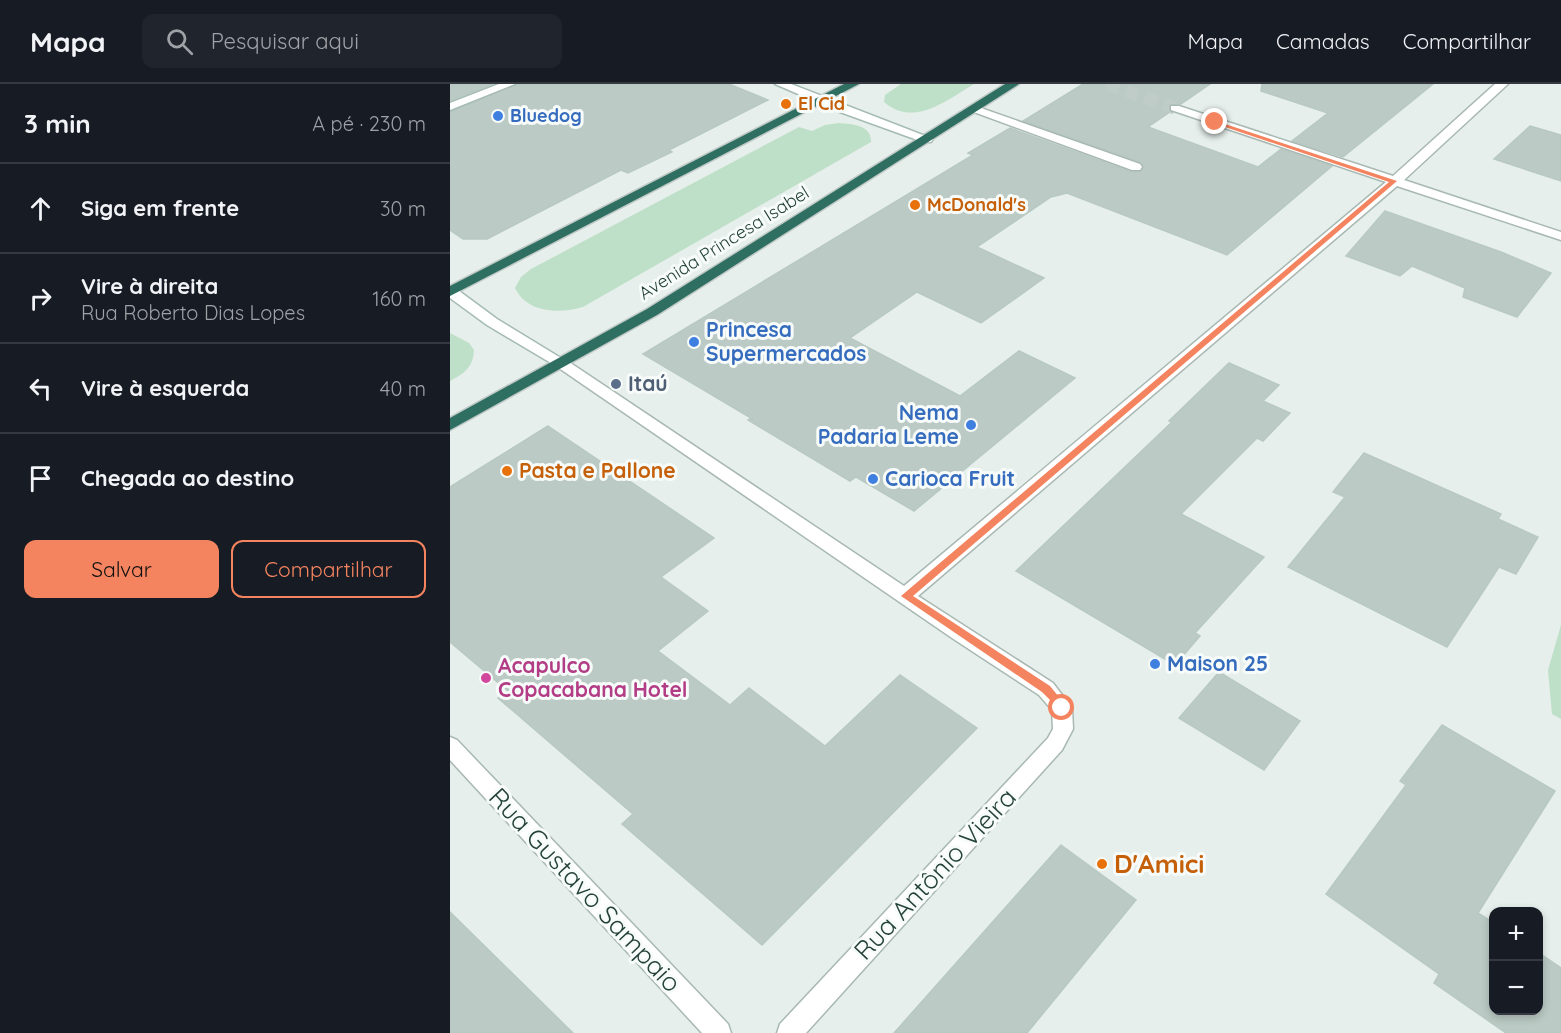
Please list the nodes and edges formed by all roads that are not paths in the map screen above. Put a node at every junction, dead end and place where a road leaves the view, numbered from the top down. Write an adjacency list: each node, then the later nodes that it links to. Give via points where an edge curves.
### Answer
1 (509, 84): 7 (street)
2 (781, 84): 6 (street)
3 (853, 84): 6 (highway)
4 (1013, 84): 9 (highway, Avenida Princesa Isabel)
5 (1502, 84): 12 (street)
6 (821, 100): 10 (street); 14 (highway)
7 (450, 107)
8 (1175, 108): 12 (street)
9 (975, 109): 10 (highway, Avenida Princesa Isabel); 11 (street)
10 (927, 139): 15 (highway, Avenida Princesa Isabel, via 652,312)
11 (1137, 167)
12 (1394, 181): 13 (street); 17 (street)
13 (1561, 236)
14 (450, 292): 15 (street)
15 (561, 363): 16 (highway, Avenida Princesa Isabel); 17 (street)
16 (450, 425)
17 (906, 596): 20 (street, Rua Antônio Vieira, via 1046,689 1062,708 1063,729 1055,744)
18 (450, 746): 19 (street, Rua Gustavo Sampaio)
19 (719, 1033)
20 (789, 1033)

